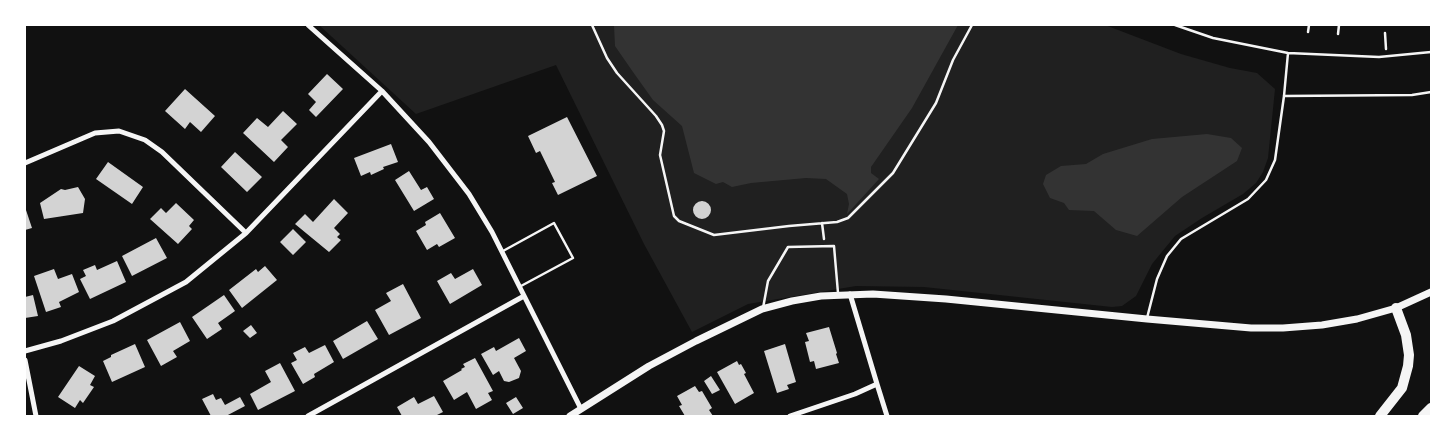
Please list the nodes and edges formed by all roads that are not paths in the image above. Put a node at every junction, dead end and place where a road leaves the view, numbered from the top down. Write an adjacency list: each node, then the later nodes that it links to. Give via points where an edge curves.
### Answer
1 (308, 25): 5 (street)
2 (1175, 25): 4 (lane, via 1213,38)
3 (1431, 52): 4 (lane, via 1387,56)
4 (1288, 53): 7 (lane)
5 (382, 91): 9 (street); 10 (street, via 429,142 469,194)
6 (1431, 92): 7 (lane)
7 (1284, 96): 18 (lane, via 1275,160 1266,180 1248,199 1181,239 1167,256)
8 (25, 163): 9 (street, via 95,133 119,131 144,140 162,152)
9 (246, 233): 19 (street, via 186,282 112,321)
10 (502, 252): 11 (street); 11 (lane, via 554,223 573,258)
11 (519, 286): 15 (street)
12 (1431, 292): 16 (street)
13 (850, 294): 14 (street); 18 (street, via 946,299); 21 (street)
14 (838, 295): 17 (street); 17 (lane, via 834,246 788,247 768,281)
15 (524, 296): 23 (street); 25 (street)
16 (1396, 308): 18 (street, via 1357,319 1283,328); 29 (highway, via 1406,335 1408,366 1402,388)
17 (762, 309): 23 (street, via 649,366)
18 (1147, 319)
19 (25, 351)
20 (25, 360): 24 (street)
21 (877, 384): 27 (street); 28 (street)
22 (1431, 408): 30 (highway)
23 (581, 409): 26 (street)
24 (36, 416)
25 (308, 416)
26 (570, 416)
27 (790, 416)
28 (887, 416)
29 (1380, 416)
30 (1423, 416)

